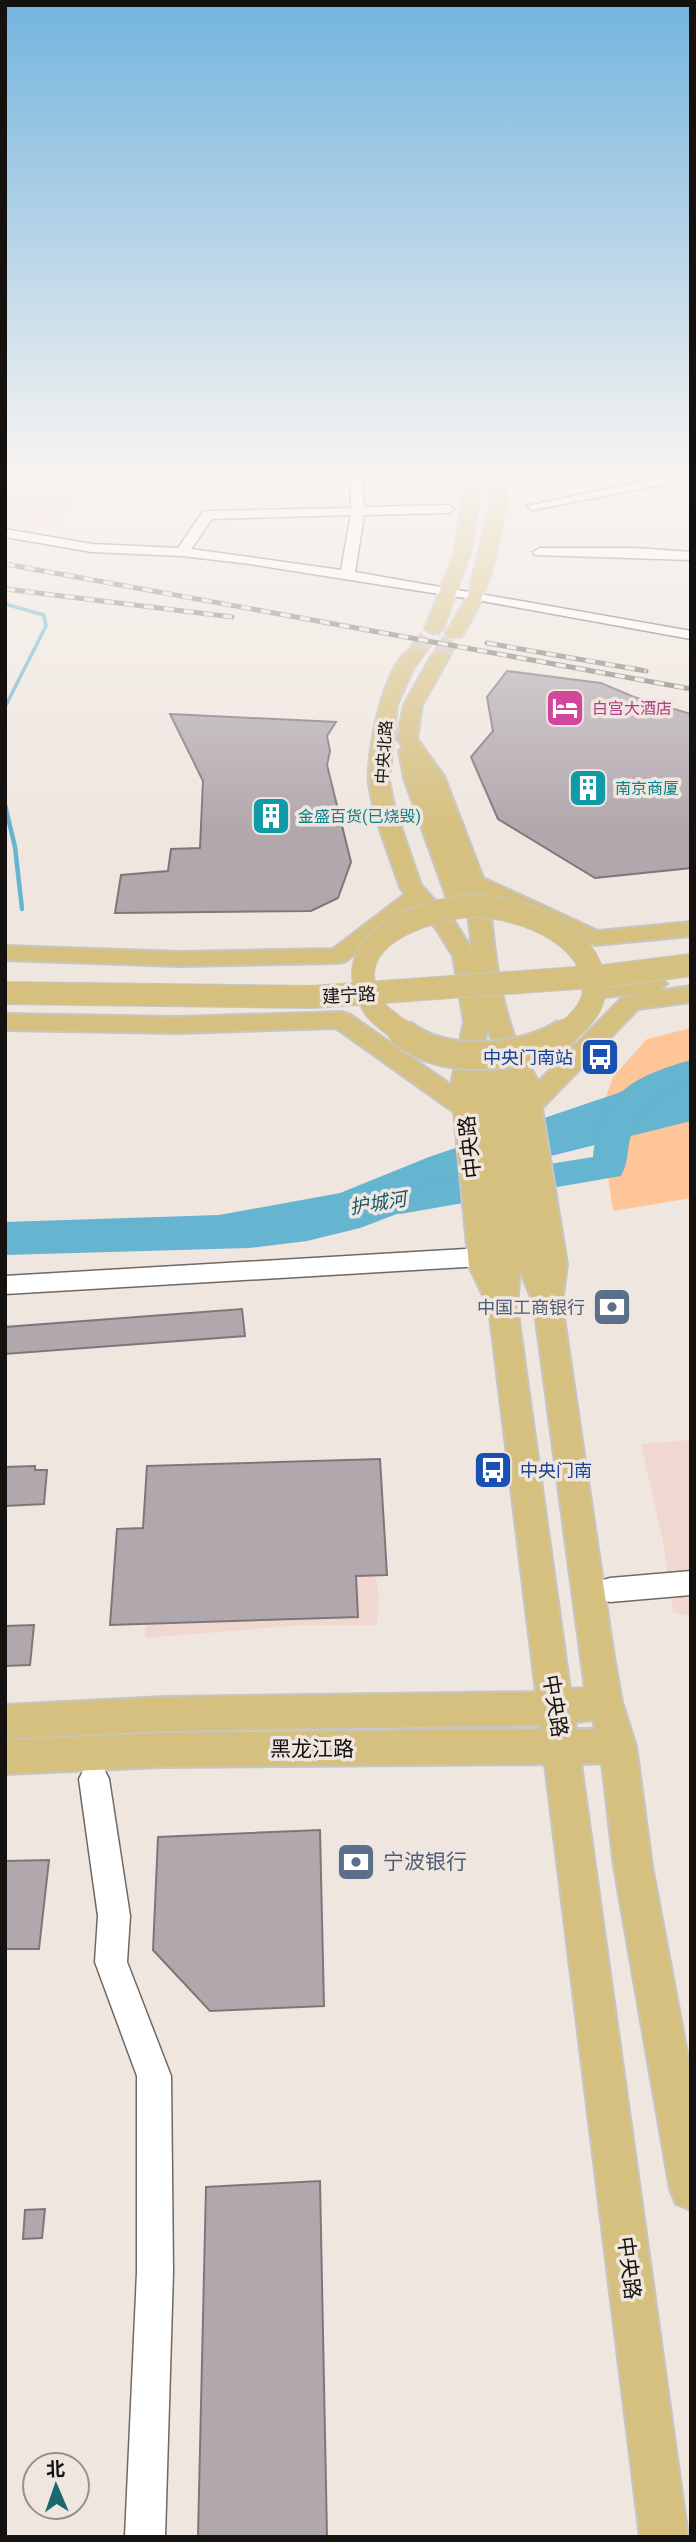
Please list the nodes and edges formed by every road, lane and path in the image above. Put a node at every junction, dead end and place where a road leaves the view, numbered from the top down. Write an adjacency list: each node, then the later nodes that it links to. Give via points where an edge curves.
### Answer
1 (448, 592): 6 (main road)
2 (478, 592): 7 (main road)
3 (491, 592): 8 (street)
4 (496, 592): 5 (street)
5 (691, 621)
6 (434, 629)
7 (455, 633)
8 (691, 635)
9 (416, 652): 12 (main road, 中央北路, via 388,705)
10 (441, 655): 11 (main road, 中央北路, via 413,705)
11 (407, 739): 13 (main road, 中央北路, via 434,776); 15 (main road, via 414,778)
12 (384, 741): 14 (main road); 14 (main road, 中央北路, via 379,781 400,858)
13 (474, 881): 16 (main road, via 595,938); 29 (main road, 中央路, via 484,961 500,1029 525,1079)
14 (425, 904): 15 (main road, bridge); 21 (main road, via 338,956); 22 (main road, bridge, via 384,933); 30 (main road, 中央路, via 446,926 464,956 476,1022 463,1079)
15 (461, 907): 18 (main road, bridge, via 530,917 559,931)
16 (691, 929)
17 (691, 943): 18 (main road)
18 (581, 950): 24 (main road, bridge, via 592,969)
19 (691, 953): 21 (main road, 建宁路, bridge, via 312,982 163,984)
20 (691, 965): 27 (main road, 建宁路, bridge, via 313,998)
21 (7, 967): 22 (main road, via 175,973)
22 (361, 969): 26 (main road, bridge)
23 (691, 980): 24 (main road)
24 (595, 990): 28 (main road, bridge, via 587,1013 567,1033 538,1048)
25 (691, 994): 29 (main road, via 631,1002)
26 (367, 1001): 27 (main road, via 194,1010); 28 (main road, bridge, via 383,1022 410,1040 443,1051)
27 (6, 1007): 30 (main road, via 178,1025 341,1020)
28 (491, 1056): 31 (main road)
29 (530, 1105): 31 (main road, 中央路, via 534,1140)
30 (466, 1107): 31 (main road, 中央路, via 469,1143)
31 (513, 1218): 32 (main road, 中央路); 34 (main road); 37 (main road, via 548,1304)
32 (482, 1257): 33 (street); 34 (main road, 中央路)
33 (5, 1284)
34 (503, 1308): 39 (main road, 中央路)
35 (691, 1583): 36 (street)
36 (610, 1590)
37 (605, 1702): 39 (main road, 黑龙江路); 40 (main road)
38 (5, 1722): 39 (main road, 黑龙江路, via 165,1714)
39 (558, 1727): 40 (main road, 黑龙江路); 41 (main road, 黑龙江路); 45 (main road, 中央路)
40 (618, 1746): 43 (main road, via 633,1866)
41 (5, 1756)
42 (94, 1779): 44 (street, via 114,1916 111,1962 154,2076 155,2272)
43 (691, 2189)
44 (145, 2537)
45 (664, 2537)

